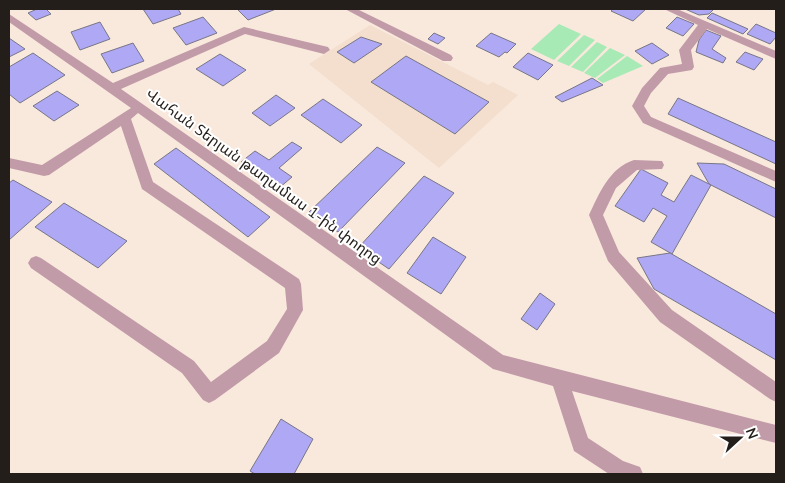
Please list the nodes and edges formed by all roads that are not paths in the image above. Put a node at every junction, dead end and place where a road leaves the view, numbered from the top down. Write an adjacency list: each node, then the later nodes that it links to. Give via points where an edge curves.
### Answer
1 (350, 9): 7 (street)
2 (669, 9): 4 (street)
3 (9, 17): 8 (street, Վահան Տերյան թաղամաս 1-ին փողոց)
4 (705, 24): 6 (street); 13 (street, via 685,50 688,68 664,71 646,91 638,106 647,120)
5 (324, 50): 8 (street, via 244,30)
6 (776, 55)
7 (447, 58)
8 (112, 88): 9 (street, Վահան Տերյան թաղամաս 1-ին փողոց)
9 (139, 107): 10 (street); 15 (street, Վահան Տերյան թաղամաս 1-ին փողոց, via 499,364)
10 (124, 117): 11 (street, via 44,171); 14 (street, via 148,185 293,284 295,310 273,347 209,394 188,367)
11 (10, 164)
12 (657, 165): 16 (street, via 634,166 611,184 596,216 613,256 666,316)
13 (776, 177)
14 (36, 263)
15 (558, 378): 17 (street); 18 (street, via 581,444 618,469)
16 (776, 393)
17 (776, 434)
18 (633, 474)

